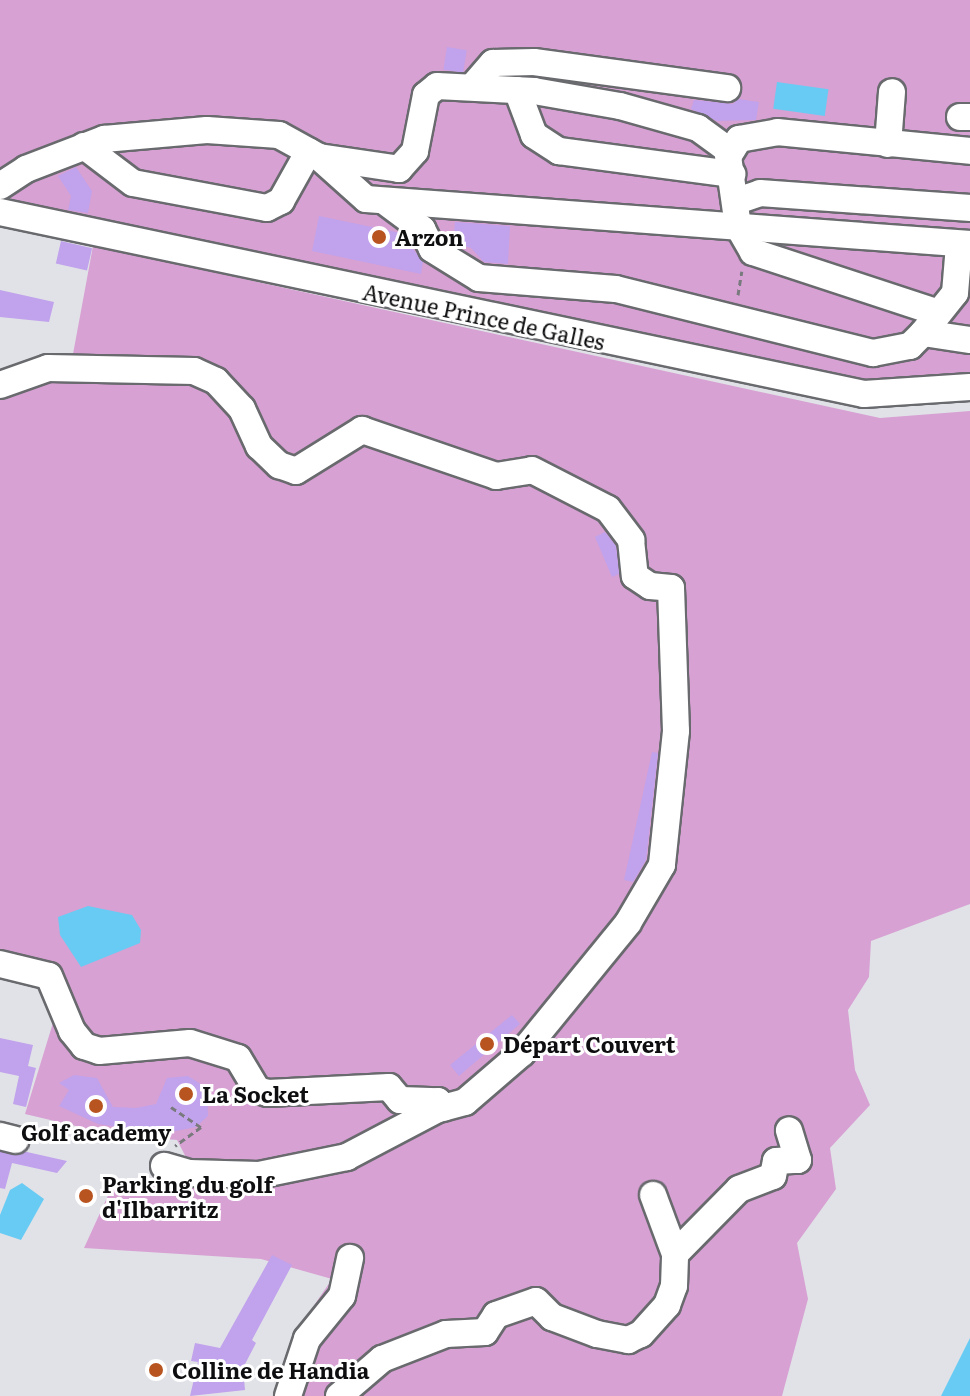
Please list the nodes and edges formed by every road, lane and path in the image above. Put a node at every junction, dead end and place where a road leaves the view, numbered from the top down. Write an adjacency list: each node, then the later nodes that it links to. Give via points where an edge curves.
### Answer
1 (472, 87): 2 (street, via 493,63 534,62); 3 (street); 8 (street, via 437,86 426,95 415,151 399,169)
2 (727, 88)
3 (517, 90): 9 (street, via 620,106 698,128); 9 (street, via 534,135 559,151)
4 (892, 92): 5 (street)
5 (888, 144): 7 (street); 9 (street, via 753,134 739,139)
6 (84, 146): 8 (street, via 104,139 207,130 279,135); 8 (street, via 133,183 267,208 281,201); 10 (street)
7 (970, 151)
8 (314, 154): 11 (street, via 366,199)
9 (731, 164): 15 (street)
10 (0, 186)
11 (384, 201): 12 (street); 16 (street)
12 (449, 207): 15 (street); 16 (street)
13 (970, 208): 15 (street, via 760,193)
14 (0, 212): 22 (street, Avenue Prince de Galles, via 864,394)
15 (740, 224): 17 (street); 18 (street, via 762,256); 19 (path)
16 (422, 229): 19 (street, via 432,249 479,278 616,289)
17 (965, 244): 18 (street)
18 (947, 309): 19 (street, via 910,346 873,353); 20 (street)
19 (734, 319)
20 (970, 340)
21 (0, 385): 25 (street, via 48,368 194,371 216,381 242,409 259,446 279,465 296,471 362,430 496,476 532,470 608,509 631,540 635,576 650,586 671,588 676,731 662,865 603,956 522,1053 465,1102)
22 (970, 387)
23 (0, 964): 25 (street, via 49,976 72,1031 84,1046 99,1051 190,1043 238,1058 257,1090 268,1093 389,1087 400,1100 438,1101)
24 (171, 1107): 27 (path, via 201,1127)
25 (444, 1108): 27 (street, via 347,1157 306,1170 189,1173)
26 (789, 1130): 29 (street, via 798,1160 776,1161 773,1176 739,1189)
27 (170, 1155)
28 (653, 1195): 29 (street)
29 (675, 1254): 32 (street, via 667,1305 628,1340 552,1317 536,1301 496,1315 485,1332 446,1334 382,1359)
30 (350, 1258): 31 (street, via 342,1296 307,1339)
31 (288, 1396)
32 (339, 1396)

